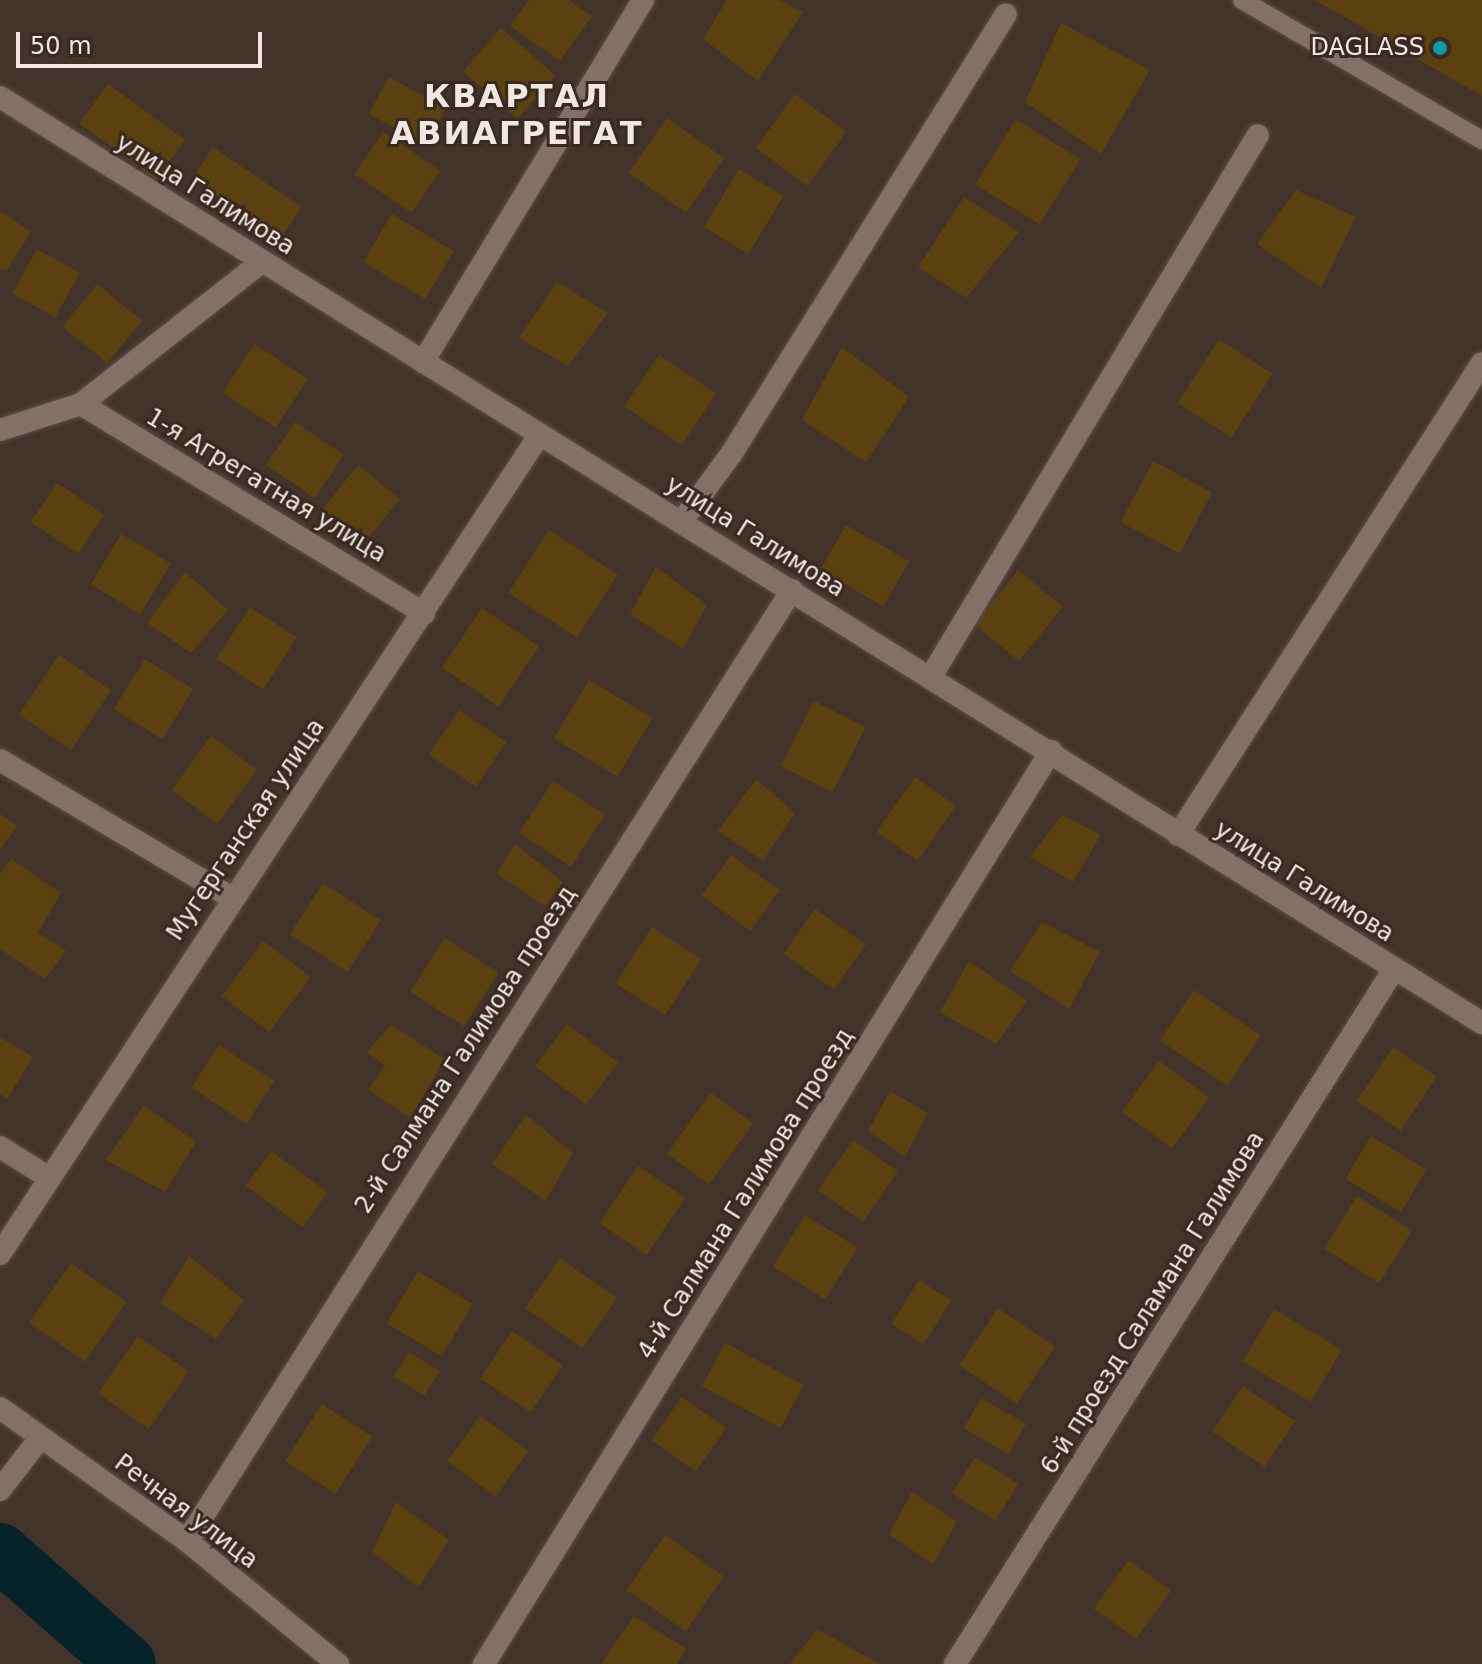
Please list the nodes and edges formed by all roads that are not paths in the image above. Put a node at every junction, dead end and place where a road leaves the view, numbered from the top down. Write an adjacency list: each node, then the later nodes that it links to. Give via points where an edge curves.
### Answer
1 (643, 0): 8 (street)
2 (1242, 0): 6 (lane)
3 (1006, 14): 13 (street, via 732,453)
4 (0, 97): 7 (street, улица Галимова)
5 (1258, 135): 16 (street)
6 (1482, 140)
7 (263, 261): 8 (street, улица Галимова); 10 (street)
8 (423, 362): 12 (street, улица Галимова)
9 (1482, 363): 19 (street)
10 (81, 404): 11 (street); 15 (street, 1-я Агрегатная улица)
11 (0, 430)
12 (538, 437): 13 (street, улица Галимова); 15 (street, Мугерганская улица)
13 (682, 521): 14 (street, улица Галимова)
14 (792, 590): 16 (street, улица Галимова); 29 (street, 2-й Салмана Галимова проезд)
15 (424, 613): 20 (street, Мугерганская улица)
16 (930, 678): 17 (street, улица Галимова)
17 (1051, 751): 19 (street, улица Галимова); 31 (street, 4-й Салмана Галимова проезд)
18 (0, 760): 20 (street)
19 (1178, 835): 21 (street, улица Галимова)
20 (231, 897): 24 (street, Мугерганская улица)
21 (1394, 969): 22 (street, улица Галимова); 32 (street, 6-й проезд Саламана Галимова)
22 (1482, 1023)
23 (0, 1147): 24 (street)
24 (48, 1177): 25 (street, Мугерганская улица)
25 (0, 1254)
26 (0, 1408): 27 (street, Речная улица)
27 (40, 1438): 28 (street); 29 (street, Речная улица)
28 (0, 1490)
29 (187, 1541): 30 (street, Речная улица)
30 (338, 1664)
31 (484, 1664)
32 (955, 1664)

